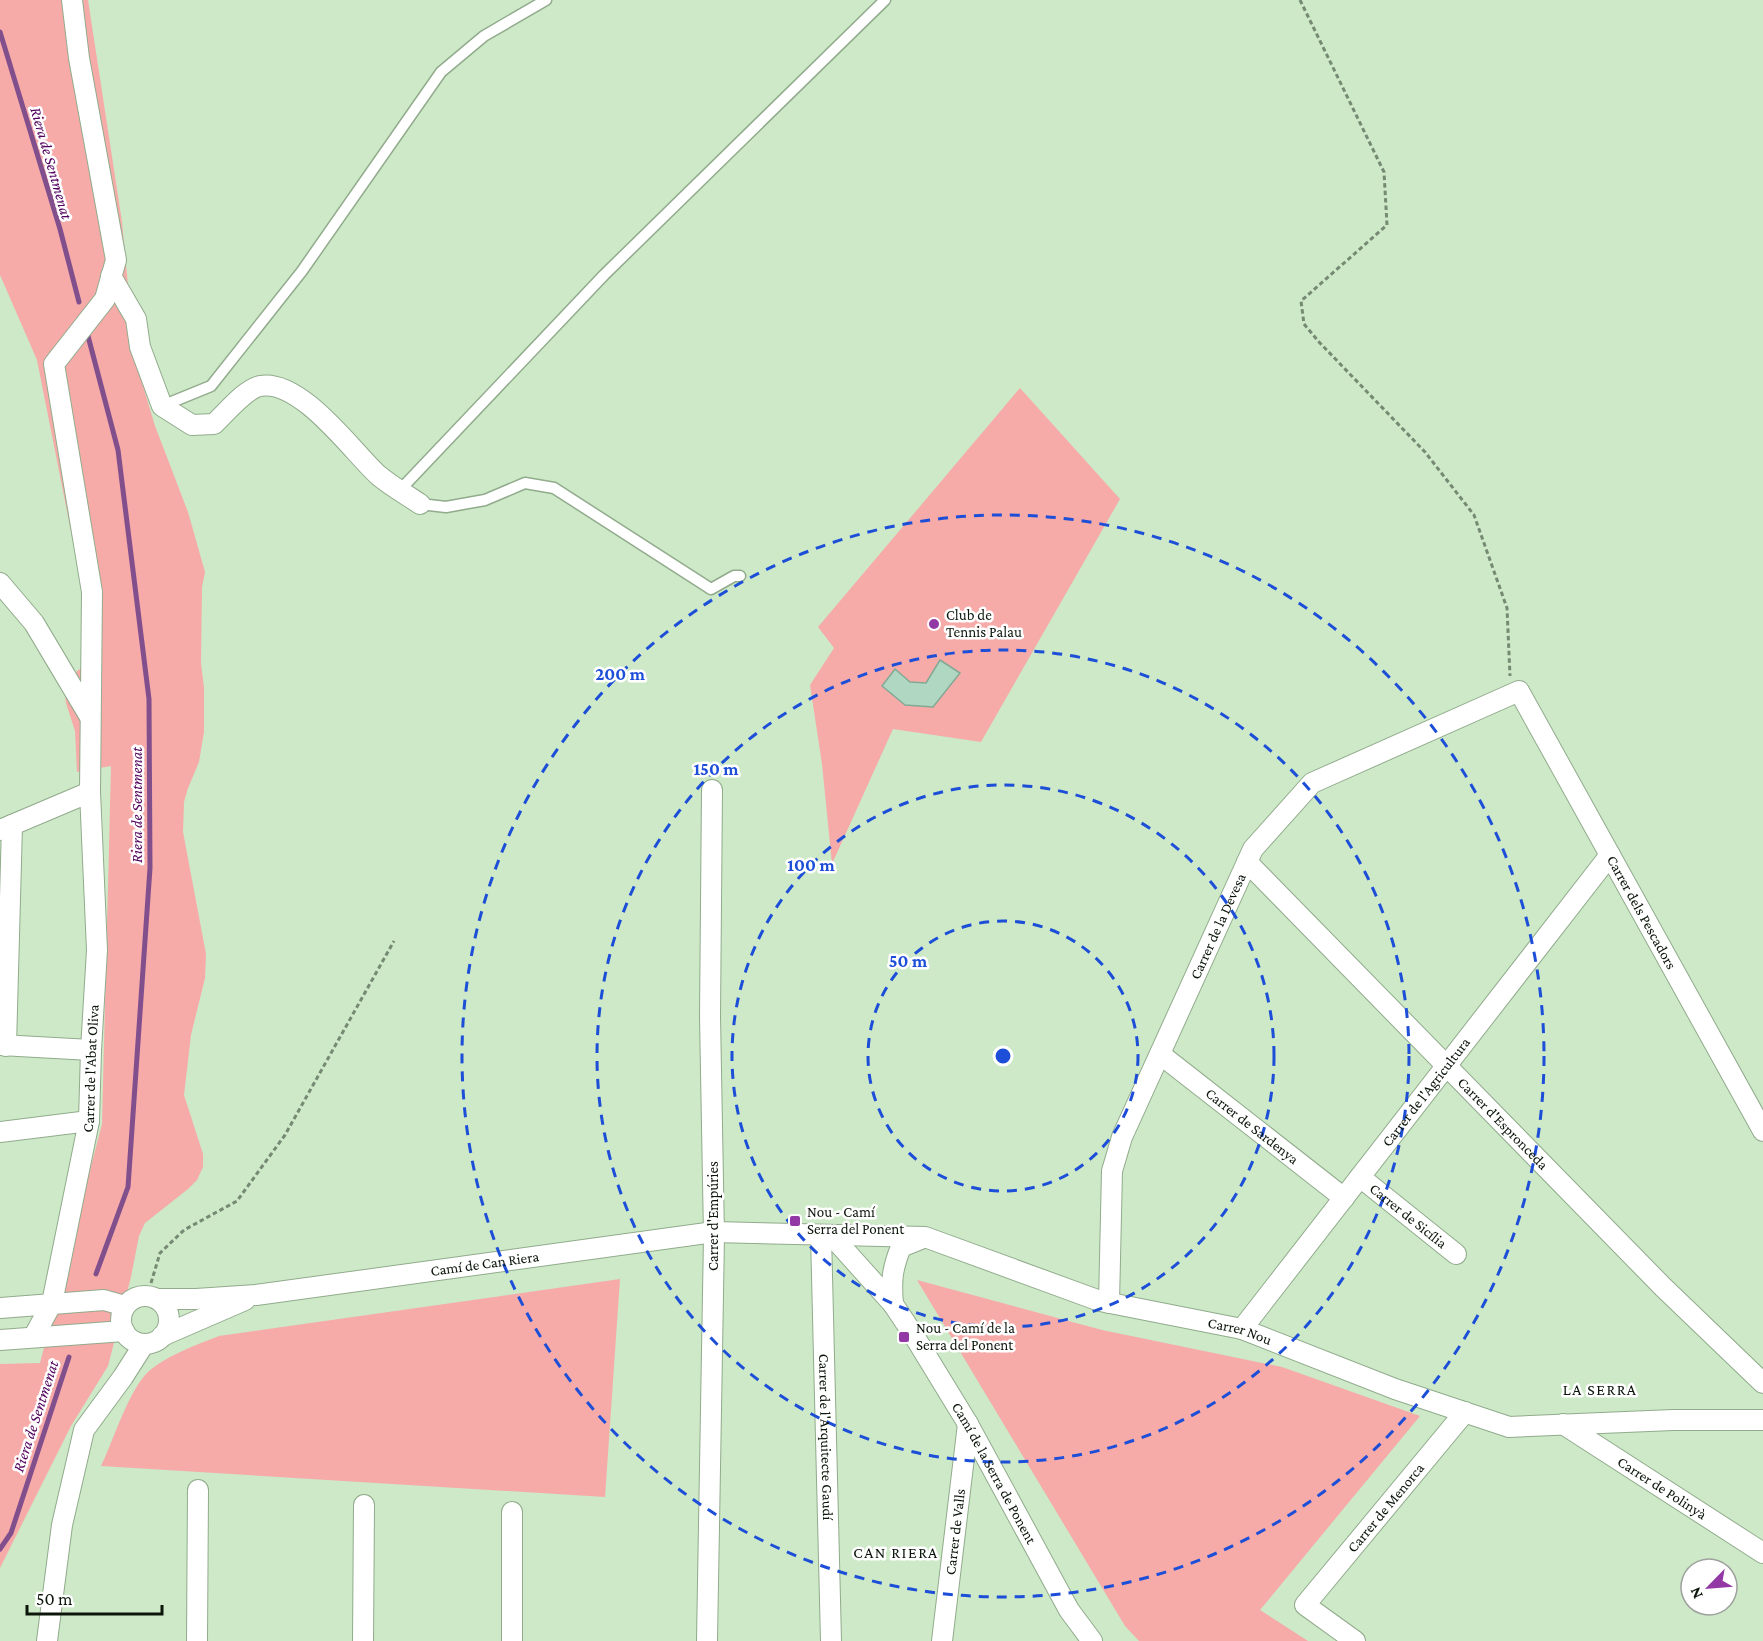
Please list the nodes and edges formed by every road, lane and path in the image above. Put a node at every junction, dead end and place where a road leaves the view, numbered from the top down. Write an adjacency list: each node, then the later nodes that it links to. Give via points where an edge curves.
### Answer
1 (72, 0): 5 (street, Carrer de l'Abat Oliva, via 116,260)
2 (546, 0): 6 (lane, via 484,36 441,72 302,271 211,386)
3 (885, 0): 7 (lane, via 604,275)
4 (1300, 0): 11 (path, via 1384,172 1387,225 1301,301 1304,324 1425,452 1474,515 1507,608 1510,679)
5 (111, 276): 6 (street, via 136,319 140,347); 12 (street, Carrer de l'Abat Oliva, via 105,299 54,364 92,592)
6 (162, 406): 7 (street, via 192,425 214,424 240,398 259,386 274,386 299,396 380,476)
7 (400, 490): 8 (street)
8 (420, 504): 9 (lane, via 446,507 485,500 525,483 554,488 711,589)
9 (740, 576)
10 (0, 583): 12 (street, via 34,623)
11 (1516, 693): 16 (street, Carrer dels Pescadors); 17 (street, Carrer de la Devesa, via 1312,783 1252,849)
12 (91, 718): 14 (street, Carrer de l'Abat Oliva)
13 (712, 790): 28 (street, Carrer d'Empúries, via 710,1017)
14 (90, 792): 15 (street); 20 (street, Carrer de l'Abat Oliva, via 97,950)
15 (6, 827): 19 (street)
16 (1610, 855): 22 (street, Carrer de l'Agricultura); 24 (street, Carrer dels Pescadors)
17 (1246, 862): 21 (street, Carrer de la Devesa); 22 (street, Carrer d'Espronceda)
18 (394, 941): 33 (path, via 285,1135 237,1201 184,1230 159,1253)
19 (3, 1046): 20 (street)
20 (91, 1050): 23 (street, Carrer de l'Abat Oliva)
21 (1160, 1054): 27 (street, Carrer de Sardenya); 35 (street, Carrer de la Devesa, via 1122,1137 1112,1171)
22 (1447, 1065): 26 (street, Carrer de l'Agricultura); 44 (street, Carrer d'Espronceda, via 1663,1287)
23 (89, 1121): 25 (street); 34 (street, Carrer de l'Abat Oliva)
24 (1763, 1131)
25 (0, 1132)
26 (1360, 1177): 27 (street, Carrer de l'Agricultura); 31 (street, Carrer de Sicília)
27 (1344, 1198): 39 (street, Carrer de l'Agricultura)
28 (714, 1232): 29 (street, Carrer Nou); 32 (street, Camí de Can Riera); 57 (street, Carrer d'Empúries)
29 (826, 1235): 30 (street, Carrer Nou); 36 (street, Camí de la Serra de Ponent); 58 (street, Carrer de l'Arquitecte Gaudí)
30 (925, 1237): 35 (street, Carrer Nou); 36 (street, Camí de la Serra de Ponent, via 901,1247 892,1266)
31 (1456, 1254)
32 (256, 1295): 33 (street, Camí de Can Riera); 43 (street, Camí de Can Riera)
33 (152, 1298): 37 (street, via 139,1297); 43 (street, via 168,1317 168,1324)
34 (52, 1303): 37 (street, via 104,1300); 38 (street); 41 (street, Carrer de l'Abat Oliva)
35 (1109, 1303): 39 (street, Carrer Nou)
36 (893, 1304): 47 (street, Camí de la Serra de Ponent)
37 (125, 1306): 40 (street, via 121,1318)
38 (0, 1308)
39 (1242, 1329): 45 (street, Carrer Nou)
40 (124, 1331): 41 (street); 43 (street, via 132,1340)
41 (34, 1336): 42 (street)
42 (0, 1340)
43 (153, 1340): 53 (street, via 84,1430 62,1525)
44 (1763, 1383)
45 (1465, 1412): 48 (street, Carrer Nou, via 1509,1427); 61 (street, Carrer de Menorca, via 1305,1605)
46 (1763, 1420): 48 (street, Carrer Nou)
47 (968, 1424): 59 (street, Carrer de Valls); 60 (street, Camí de la Serra de Ponent, via 1069,1610)
48 (1563, 1424): 52 (street, Carrer de Polinyà)
49 (198, 1490): 54 (street)
50 (364, 1505): 55 (street)
51 (512, 1512): 56 (street)
52 (1763, 1553)
53 (47, 1641)
54 (197, 1641)
55 (363, 1641)
56 (512, 1641)
57 (707, 1641)
58 (831, 1641)
59 (942, 1641)
60 (1092, 1641)
61 (1355, 1641)

